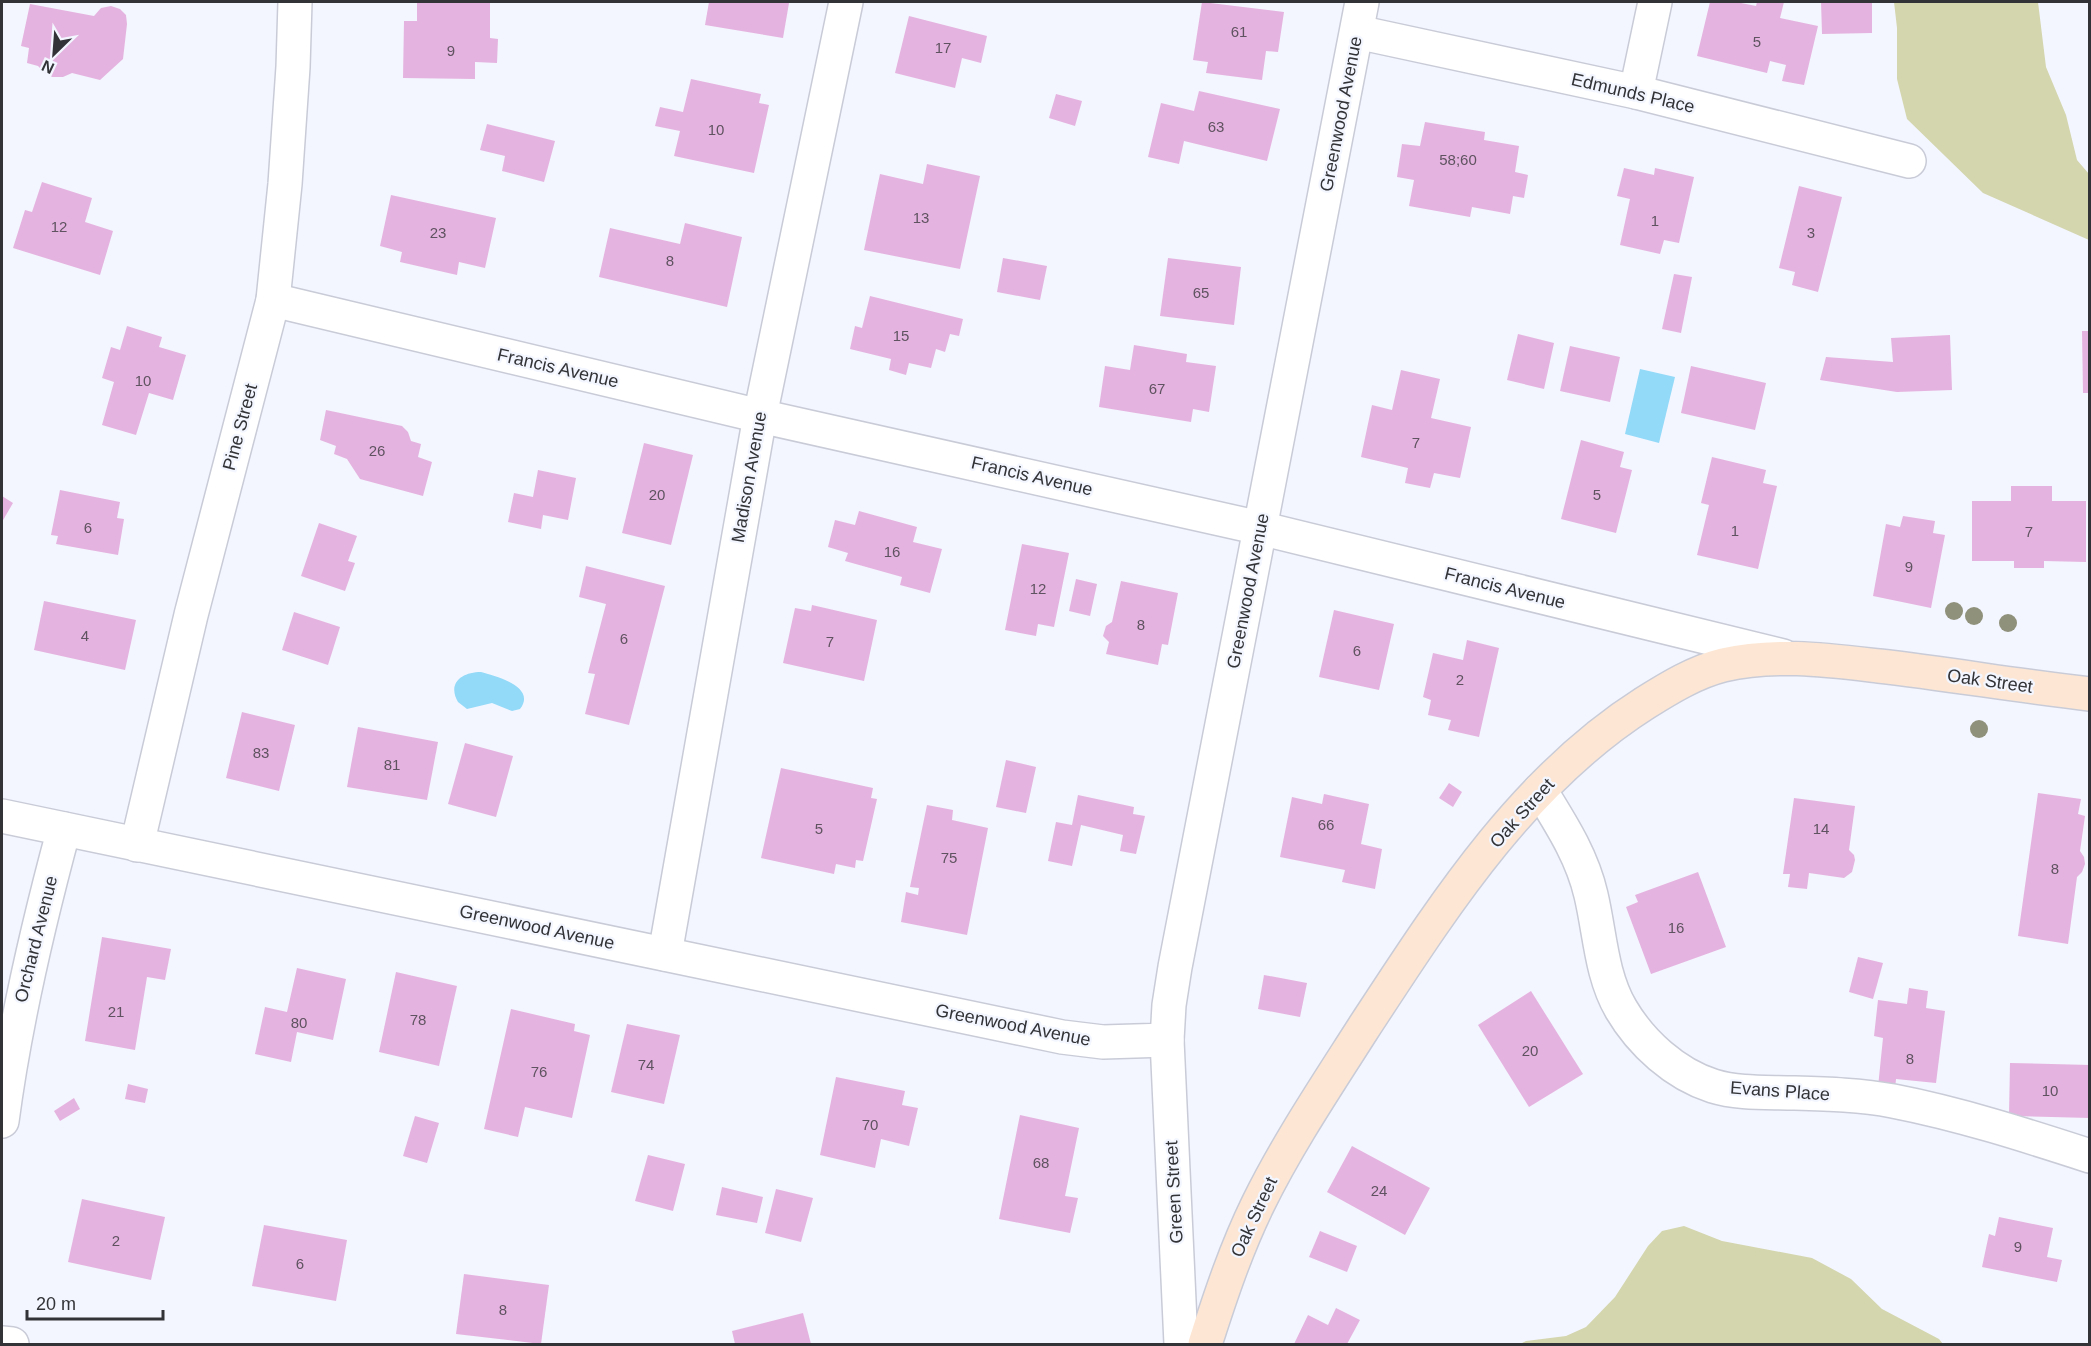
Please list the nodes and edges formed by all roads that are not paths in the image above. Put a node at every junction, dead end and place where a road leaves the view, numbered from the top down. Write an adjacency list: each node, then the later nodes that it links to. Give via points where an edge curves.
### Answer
1 (296, 2): 7 (street, Pine Street, via 285,184)
2 (846, 2): 8 (street, Madison Avenue)
3 (1655, 2): 5 (street)
4 (1359, 17): 5 (street, Edmunds Place); 9 (street, Greenwood Avenue)
5 (1636, 92): 6 (street, Edmunds Place)
6 (1909, 160)
7 (273, 300): 8 (street, Francis Avenue); 15 (street, Pine Street, via 191,615)
8 (760, 416): 9 (street, Francis Avenue); 16 (street, Madison Avenue)
9 (1260, 528): 10 (street, Francis Avenue); 17 (street, Greenwood Avenue, via 1175,967)
10 (1791, 658): 11 (street, Oak Street); 12 (street, Oak Street, via 1772,657 1720,666 1689,678 1601,734)
11 (2090, 694)
12 (1540, 790): 19 (street, Evans Place, via 1572,842 1591,894 1611,987 1621,1008 1662,1057 1714,1086 1891,1101 1995,1126); 23 (street, Oak Street, via 1451,897 1313,1108 1249,1224)
13 (2, 816): 14 (street, Greenwood Avenue)
14 (64, 829): 15 (street, Greenwood Avenue); 18 (street, Orchard Avenue, via 19,1011)
15 (137, 844): 16 (street, Greenwood Avenue)
16 (665, 954): 17 (street, Greenwood Avenue, via 1062,1037 1103,1042)
17 (1167, 1040): 22 (street, Green Street)
18 (2, 1121)
19 (2090, 1156)
20 (2, 1343): 21 (street)
21 (12, 1344)
22 (1181, 1344)
23 (1205, 1344)

